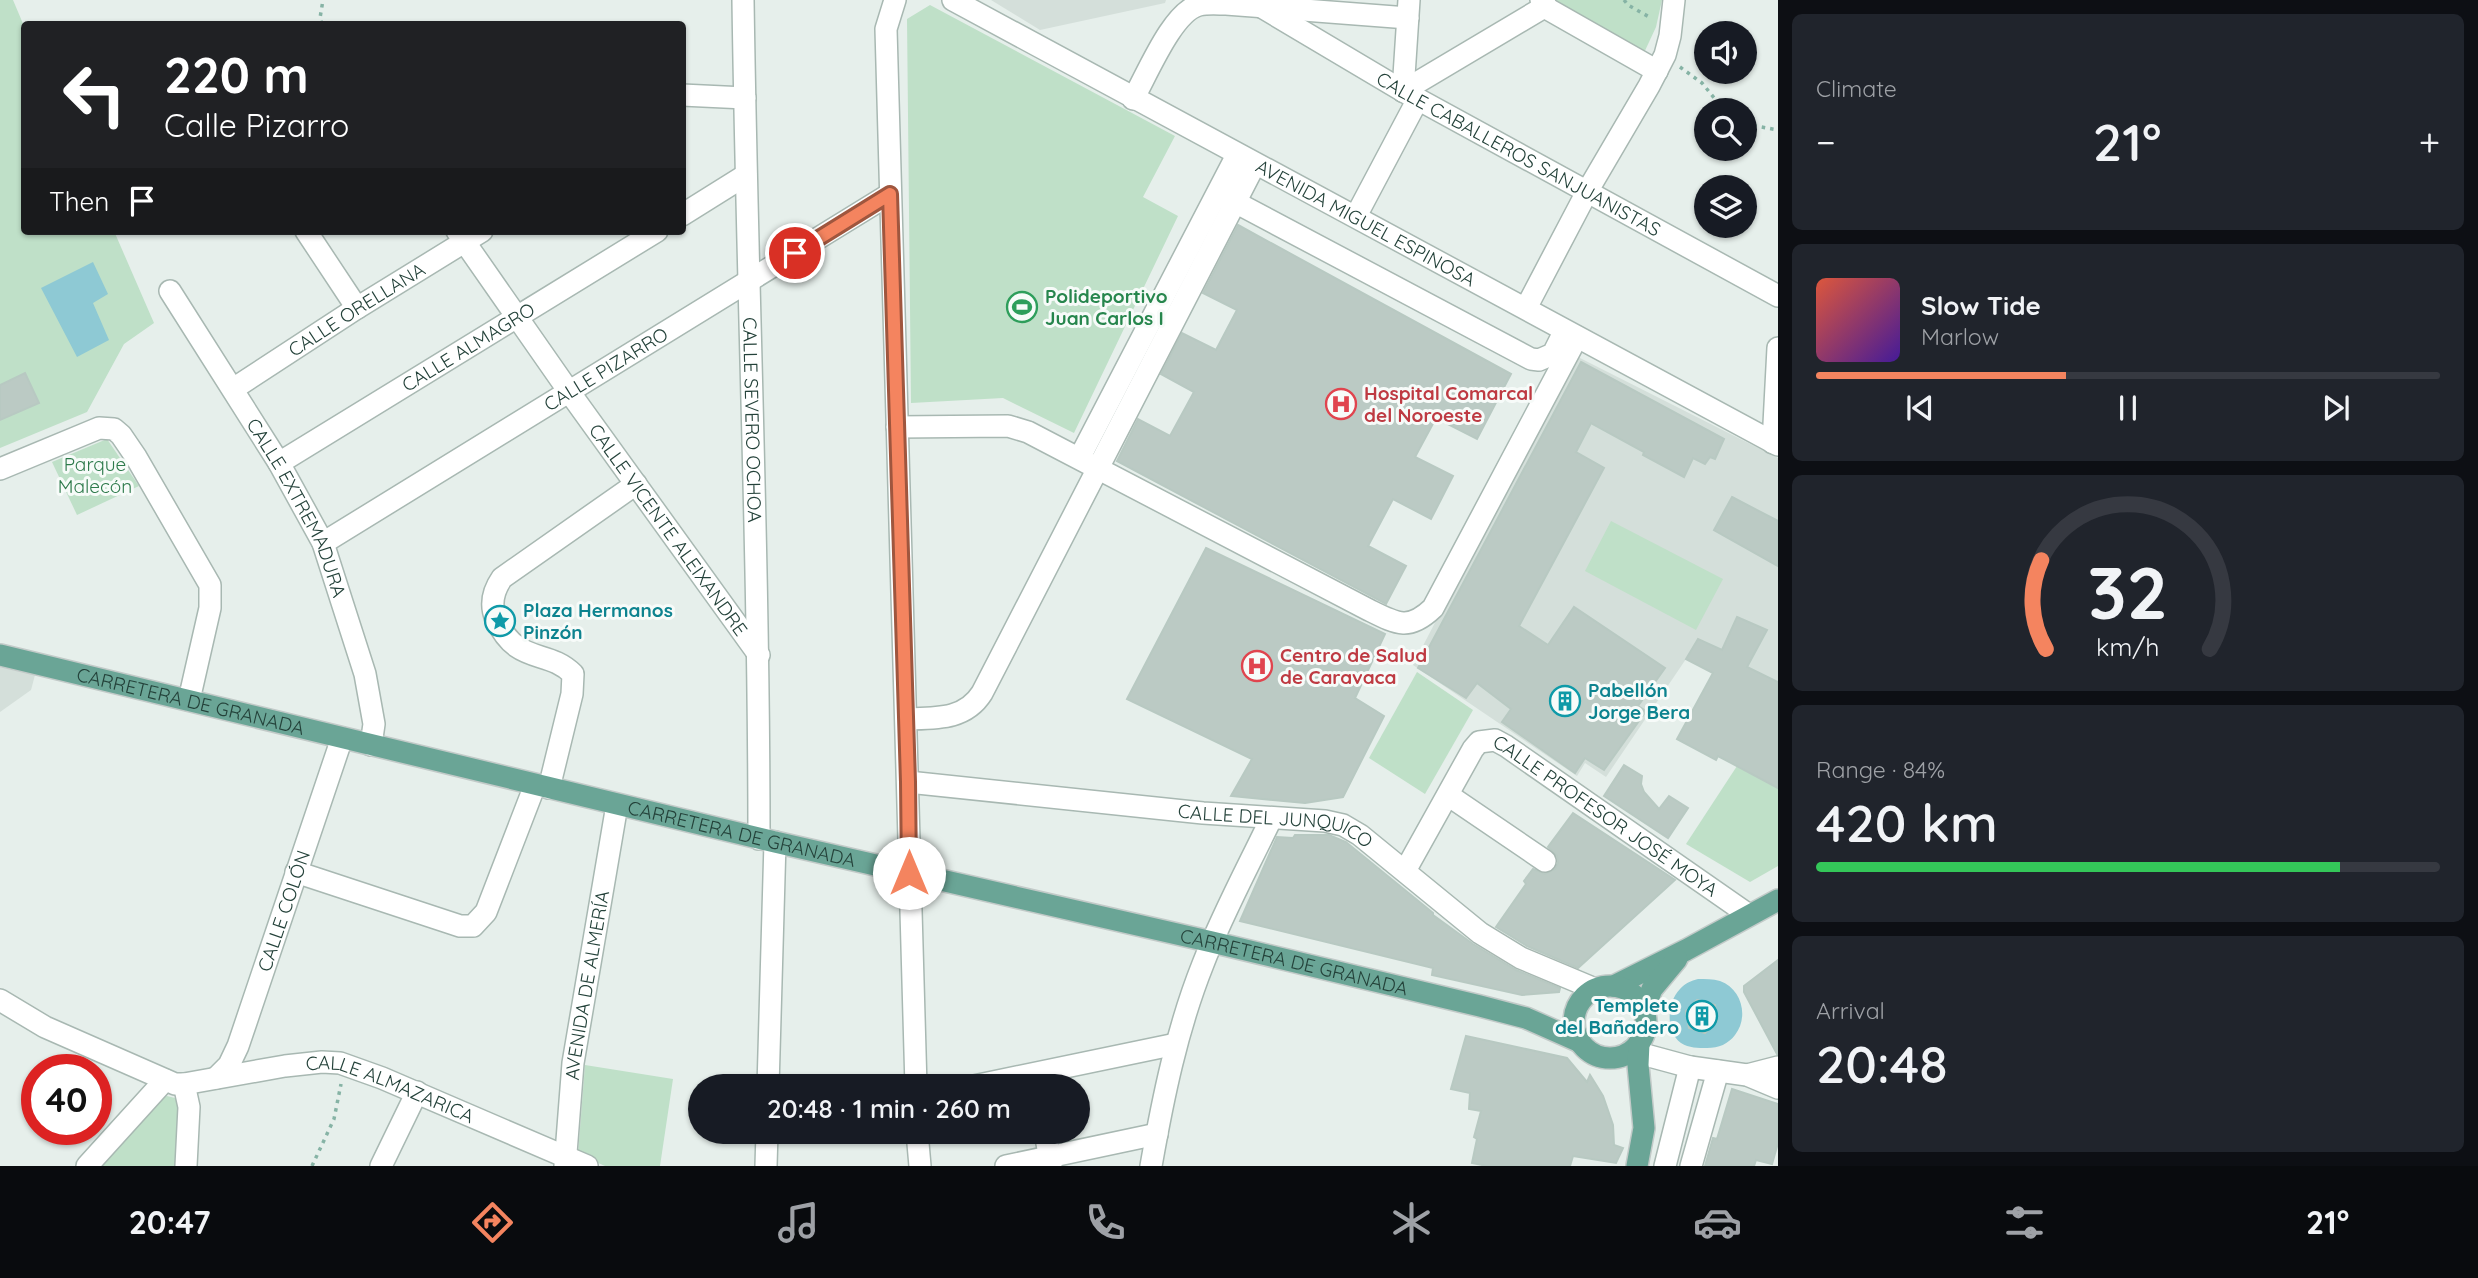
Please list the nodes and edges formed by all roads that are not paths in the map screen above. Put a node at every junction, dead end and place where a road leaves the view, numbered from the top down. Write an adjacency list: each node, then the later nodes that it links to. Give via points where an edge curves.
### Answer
1 (743, 0): 11 (street, CALLE SEVERO OCHOA)
2 (895, 0): 16 (street, via 886,29)
3 (953, 0): 12 (street, AVENIDA MIGUEL ESPINOSA)
4 (1674, 0): 8 (street)
5 (1544, 3): 8 (street); 9 (street)
6 (1259, 6): 7 (street); 9 (street, CALLE CABALLEROS SANJUANISTAS); 12 (street, via 1198,5 1186,12 1175,22)
7 (1408, 9): 9 (street)
8 (1661, 63): 15 (street)
9 (1410, 95): 15 (street, CALLE CABALLEROS SANJUANISTAS); 19 (street)
10 (686, 97): 11 (street)
11 (744, 98): 14 (street, CALLE SEVERO OCHOA)
12 (1133, 99): 13 (street, AVENIDA MIGUEL ESPINOSA)
13 (1246, 160): 17 (street); 19 (street, AVENIDA MIGUEL ESPINOSA)
14 (746, 175): 18 (street); 23 (street, CALLE SEVERO OCHOA)
15 (1588, 190): 25 (street, CALLE CABALLEROS SANJUANISTAS); 27 (street)
16 (890, 194): 23 (street, CALLE PIZARRO); 33 (street)
17 (1227, 197): 29 (street, via 1531,359 1553,354); 35 (street); 37 (street)
18 (686, 212)
19 (1356, 216): 27 (street, AVENIDA MIGUEL ESPINOSA)
20 (309, 235): 26 (street)
21 (468, 235): 26 (street, CALLE ORELLANA); 28 (street, CALLE VICENTE ALEIXANDRE)
22 (651, 235): 28 (street, CALLE ALMAGRO)
23 (748, 283): 32 (street, CALLE PIZARRO); 42 (street, CALLE SEVERO OCHOA)
24 (170, 291): 31 (street, CALLE EXTREMADURA)
25 (1778, 296)
26 (357, 308): 31 (street, CALLE ORELLANA)
27 (1526, 308): 29 (street, AVENIDA MIGUEL ESPINOSA)
28 (518, 317): 32 (street, CALLE VICENTE ALEIXANDRE); 36 (street, CALLE ALMAGRO)
29 (1571, 334): 34 (street, AVENIDA MIGUEL ESPINOSA); 37 (street, via 1447,584 1433,608 1411,624 1386,618)
30 (1778, 348): 34 (street)
31 (233, 389): 36 (street, CALLE EXTREMADURA)
32 (570, 393): 39 (street, CALLE VICENTE ALEIXANDRE); 40 (street, CALLE PIZARRO)
33 (897, 427): 35 (street, via 1008,426); 44 (street)
34 (1775, 444)
35 (1080, 457): 37 (street)
36 (279, 463): 40 (street, CALLE EXTREMADURA)
37 (1099, 467): 44 (street, via 975,704 940,718)
38 (0, 469): 43 (street, via 99,428 114,429 121,435 209,584 210,608)
39 (636, 484): 42 (street, CALLE VICENTE ALEIXANDRE); 48 (street, via 502,578 493,595 495,615 512,644 573,674 572,694)
40 (323, 543): 46 (street, CALLE EXTREMADURA, via 365,674 374,724)
41 (0, 655): 43 (main road, CARRETERA DE GRANADA)
42 (759, 655): 52 (street, CALLE SEVERO OCHOA)
43 (189, 700): 45 (main road, CARRETERA DE GRANADA)
44 (906, 719): 47 (street)
45 (342, 738): 46 (main road, CARRETERA DE GRANADA); 55 (street, CALLE COLÓN)
46 (371, 745): 48 (main road, CARRETERA DE GRANADA)
47 (908, 782): 51 (street, CALLE DEL JUNQUICO); 56 (street)
48 (542, 787): 50 (main road, CARRETERA DE GRANADA); 55 (street, via 486,912 467,927)
49 (1448, 795): 53 (street); 54 (street, CALLE PROFESOR JOSÉ MOYA); 58 (street, CALLE PROFESOR JOSÉ MOYA, via 1479,743 1495,740)
50 (617, 805): 52 (main road, CARRETERA DE GRANADA); 86 (street, AVENIDA DE ALMERÍA, via 573,1063)
51 (1270, 819): 54 (street, CALLE DEL JUNQUICO, via 1343,825); 59 (street)
52 (767, 841): 56 (main road, CARRETERA DE GRANADA); 73 (street, CALLE SEVERO OCHOA)
53 (1545, 861)
54 (1405, 871): 61 (street, CALLE DEL JUNQUICO, via 1499,946)
55 (296, 872): 77 (street, CALLE COLÓN, via 237,1046 229,1065)
56 (909, 873): 59 (main road, CARRETERA DE GRANADA); 74 (street)
57 (1778, 900): 58 (main road)
58 (1749, 915): 60 (main road)
59 (1212, 942): 65 (main road, CARRETERA DE GRANADA); 67 (street)
60 (1686, 950): 61 (main road); 64 (main road, via 1652,989)
61 (1604, 987): 63 (main road, via 1586,994); 64 (main road, via 1625,989)
62 (0, 1000): 78 (street, via 45,1027)
63 (1578, 1006): 65 (main road, CARRETERA DE GRANADA); 66 (main road, via 1574,1024)
64 (1644, 1010): 68 (main road, via 1645,1027)
65 (1526, 1018): 66 (main road, CARRETERA DE GRANADA)
66 (1580, 1042): 69 (main road)
67 (1176, 1044): 75 (street); 82 (street)
68 (1636, 1049): 69 (main road); 70 (street); 81 (main road)
69 (1609, 1058): 81 (main road, via 1626,1075)
70 (1689, 1067): 72 (street); 97 (street)
71 (1778, 1067): 76 (street)
72 (1718, 1071): 76 (street); 98 (street)
73 (768, 1074)
74 (916, 1074)
75 (1062, 1074)
76 (1747, 1075): 79 (street)
77 (216, 1078): 78 (street, CALLE ALMAZARICA); 80 (street, CALLE ALMAZARICA, via 322,1062 345,1065)
78 (174, 1082): 89 (street); 90 (street, via 189,1107)
79 (1778, 1088)
80 (417, 1092): 86 (street, CALLE ALMAZARICA); 87 (street)
81 (1643, 1116): 96 (main road)
82 (1157, 1134): 88 (street); 95 (street)
83 (766, 1144): 92 (street)
84 (919, 1144): 93 (street)
85 (1047, 1144): 88 (street)
86 (565, 1161): 91 (street, CALLE ALMAZARICA)
87 (390, 1162)
88 (1050, 1162): 94 (street)
89 (87, 1166)
90 (186, 1166)
91 (587, 1166)
92 (766, 1166)
93 (920, 1166)
94 (1006, 1166)
95 (1151, 1166)
96 (1637, 1166)
97 (1665, 1166)
98 (1691, 1166)

